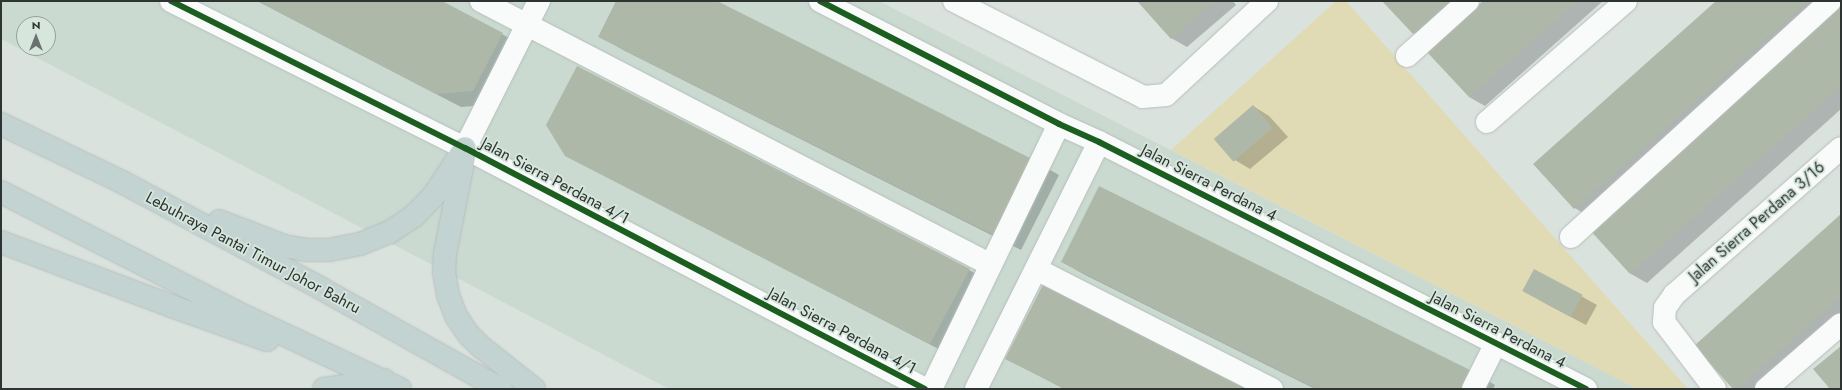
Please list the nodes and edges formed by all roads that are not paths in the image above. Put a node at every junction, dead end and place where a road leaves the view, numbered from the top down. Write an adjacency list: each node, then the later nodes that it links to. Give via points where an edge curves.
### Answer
1 (171, 1): 16 (street, Jalan Sierra Perdana 4/1)
2 (481, 1): 10 (street)
3 (539, 1): 10 (street)
4 (820, 1): 14 (street, Jalan Sierra Perdana 4)
5 (954, 1): 6 (street, via 1143,97 1166,95)
6 (1267, 1)
7 (1468, 1): 11 (street)
8 (1626, 1): 12 (street)
9 (1830, 1): 20 (street)
10 (527, 25): 16 (street); 22 (street)
11 (1407, 56)
12 (1487, 122)
13 (1, 124): 18 (highway, Lebuhraya Pantai Timur Johor Bahru)
14 (1059, 124): 15 (street, Jalan Sierra Perdana 4); 22 (street)
15 (1099, 142): 23 (street); 25 (street, Jalan Sierra Perdana 4)
16 (465, 148): 18 (highway, via 434,195 414,216 390,232 366,242 329,250 306,250 284,246); 29 (highway, via 445,254 444,272 448,295 456,316 469,335); 30 (street, Jalan Sierra Perdana 4/1)
17 (1841, 148): 36 (street, Jalan Sierra Perdana 3/16, via 1674,295 1665,308 1664,322)
18 (122, 182): 28 (highway, Lebuhraya Pantai Timur Johor Bahru)
19 (1, 192): 26 (highway, via 238,313)
20 (1570, 237)
21 (1, 242): 26 (highway, via 171,306)
22 (991, 265): 31 (street)
23 (1036, 268): 32 (street); 33 (street)
24 (1841, 324): 37 (street)
25 (1496, 343): 34 (street); 35 (street, Jalan Sierra Perdana 4)
26 (392, 384): 27 (highway)
27 (324, 389)
28 (501, 389)
29 (534, 389)
30 (925, 389)
31 (931, 389)
32 (976, 389)
33 (1272, 389)
34 (1473, 389)
35 (1586, 389)
36 (1715, 389)
37 (1766, 389)

